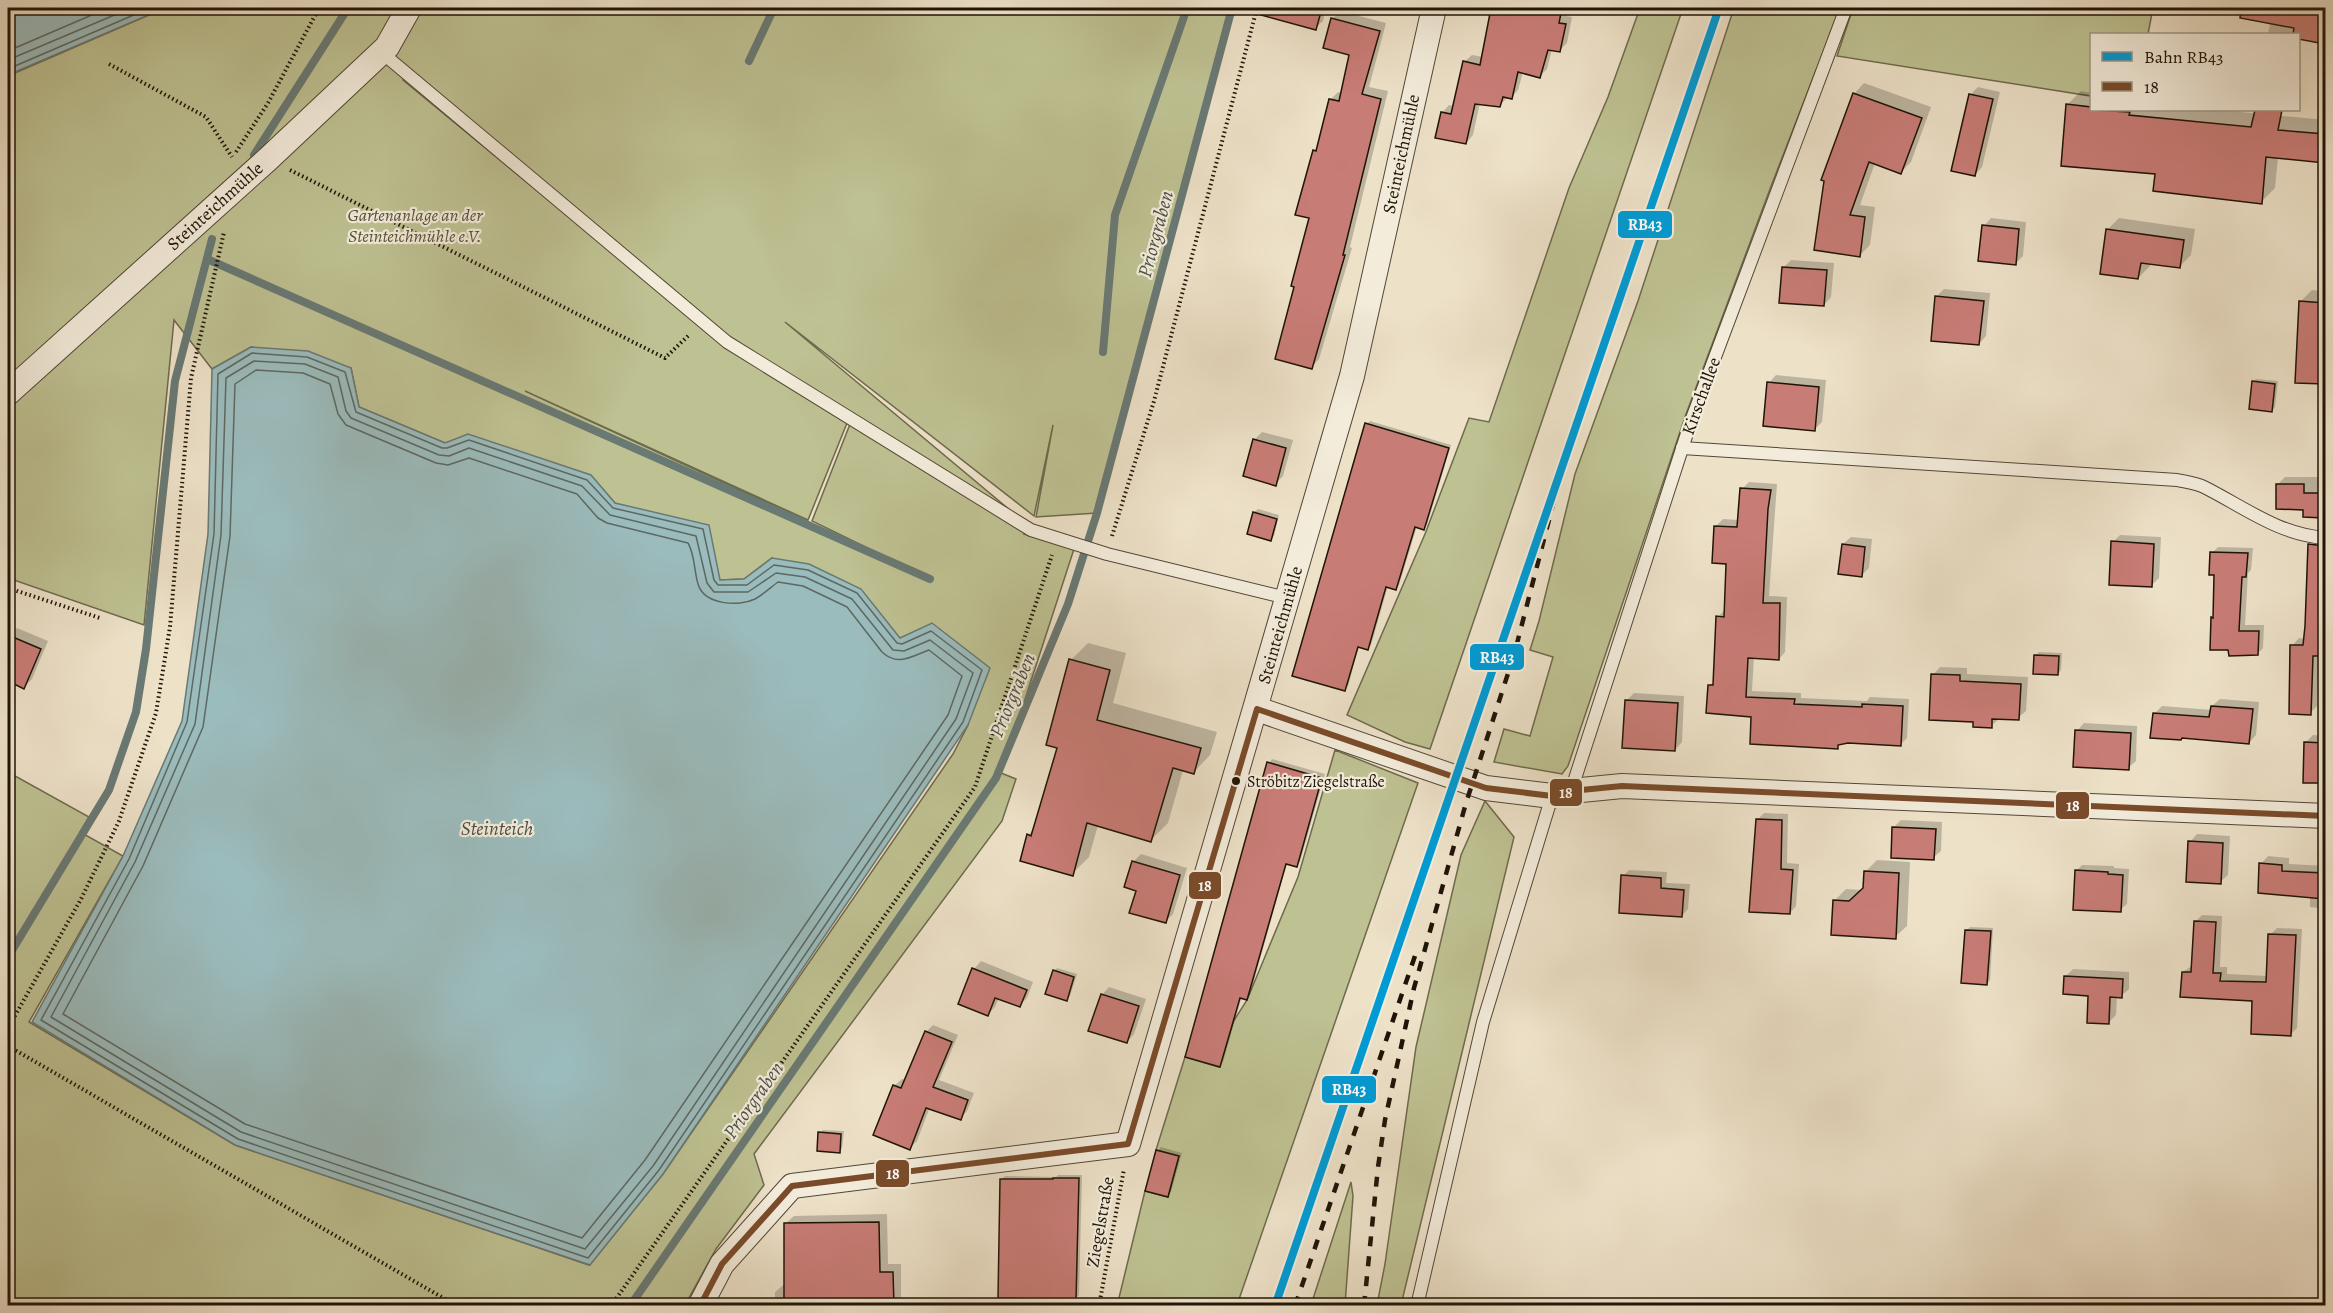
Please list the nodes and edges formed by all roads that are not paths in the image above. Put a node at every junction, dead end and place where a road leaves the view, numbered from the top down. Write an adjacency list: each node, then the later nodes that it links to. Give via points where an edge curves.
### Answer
1 (408, 8): 4 (street, Steinteichmühle)
2 (1434, 8): 8 (street, Steinteichmühle, via 1352,376)
3 (1846, 8): 6 (lane, Kirschallee)
4 (381, 52): 5 (street, Steinteichmühle); 8 (lane, via 728,342 1031,530 1102,552)
5 (8, 393)
6 (1682, 448): 7 (lane, via 2177,480 2202,486 2295,534); 10 (lane, Kirschallee)
7 (2325, 538)
8 (1287, 598): 9 (street, Steinteichmühle)
9 (1257, 709): 10 (street, via 1486,788); 12 (street, Steinteichmühle, via 1128,1144 792,1186 722,1264)
10 (1562, 793): 11 (street, via 1622,786); 13 (lane, Kirschallee, via 1483,1022)
11 (2325, 816)
12 (700, 1305)
13 (1417, 1305)

